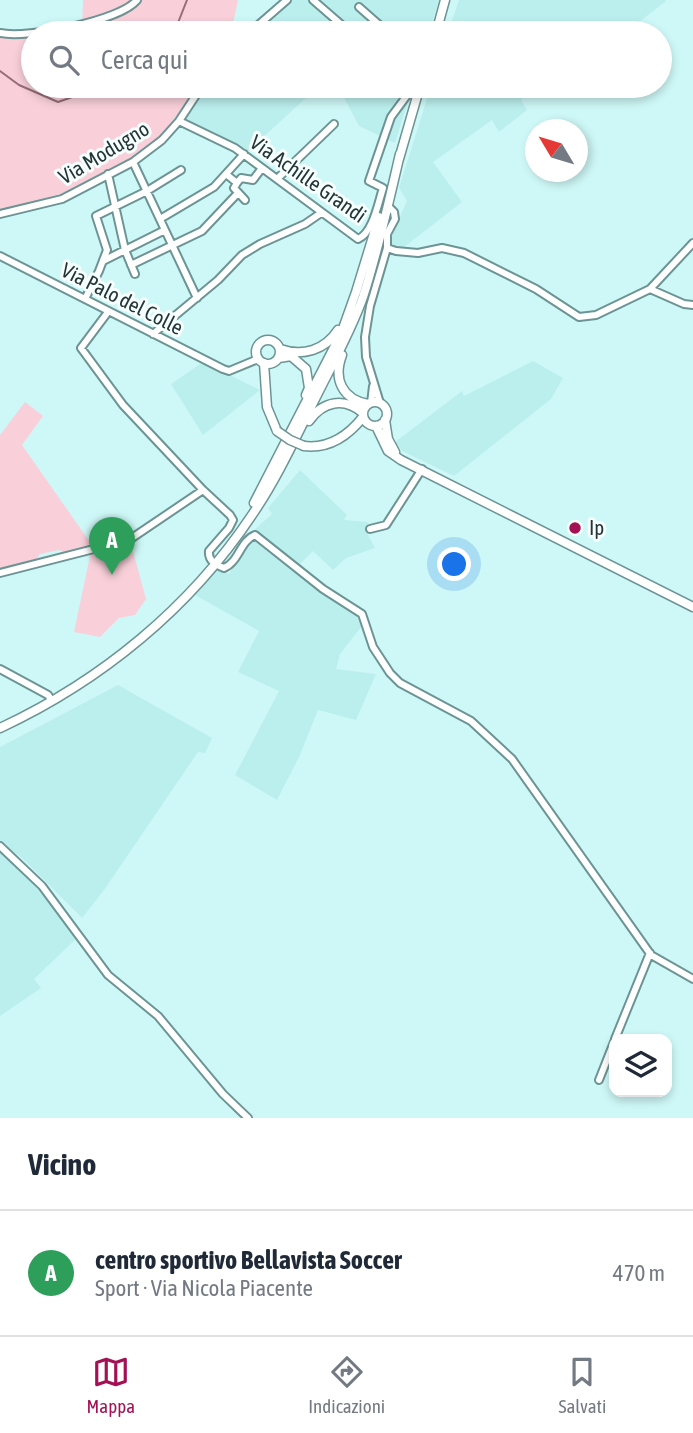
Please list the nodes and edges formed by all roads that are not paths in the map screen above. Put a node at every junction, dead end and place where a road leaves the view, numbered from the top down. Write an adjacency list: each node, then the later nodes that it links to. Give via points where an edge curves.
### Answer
1 (137, 0): 6 (street, via 120,13)
2 (287, 0): 7 (street)
3 (313, 0): 8 (street)
4 (445, 0): 10 (main road)
5 (359, 7): 9 (street)
6 (90, 21)
7 (263, 21)
8 (337, 21)
9 (375, 21)
10 (439, 21)
11 (0, 33): 12 (street)
12 (21, 33)
13 (194, 98): 16 (street, Via Modugno)
14 (405, 98): 34 (street, Via Achille Grandi, via 391,117 369,181 383,188)
15 (416, 98): 18 (main road)
16 (179, 121): 19 (street, Via Achille Grandi); 20 (street, Via Modugno)
17 (334, 124): 25 (street)
18 (400, 154): 30 (main road); 34 (main road)
19 (244, 155): 21 (street, Via Achille Grandi); 24 (street)
20 (132, 162): 23 (street, Via Modugno); 27 (street)
21 (262, 168): 25 (street, Via Achille Grandi); 26 (street, via 253,180 242,177)
22 (181, 170): 27 (street)
23 (108, 174): 31 (street); 33 (street, Via Modugno, via 62,199)
24 (226, 174): 26 (street); 35 (street, via 214,187)
25 (277, 178): 32 (street, Via Achille Grandi)
26 (237, 183): 28 (street)
27 (147, 191): 31 (street); 35 (street)
28 (238, 193): 29 (street); 39 (street, via 202,231)
29 (245, 200)
30 (387, 205): 37 (main road); 40 (street, via 395,215)
31 (115, 207): 41 (street); 44 (street, via 96,216 107,250)
32 (321, 213): 34 (street, Via Achille Grandi, via 358,239); 48 (street, via 242,256)
33 (0, 214)
34 (377, 214): 42 (main road)
35 (160, 219): 36 (street)
36 (165, 230): 39 (street); 41 (street)
37 (378, 240): 55 (main road, via 368,291 337,370 344,391 355,401); 64 (main road, via 355,318)
38 (693, 243): 47 (street)
39 (173, 246): 45 (street); 48 (street)
40 (387, 247): 47 (street, via 418,253 442,248 464,253 536,289 579,317 596,315); 55 (street, via 365,337)
41 (125, 250): 44 (street); 45 (street)
42 (369, 252): 53 (main road, via 331,339 310,351); 62 (main road, via 345,324)
43 (0, 256): 49 (street, Via Palo del Colle)
44 (103, 261): 49 (street)
45 (131, 265): 46 (street)
46 (135, 274)
47 (650, 289): 50 (street)
48 (197, 298): 52 (street)
49 (85, 299): 51 (street, Via Palo del Colle)
50 (693, 306)
51 (108, 312): 52 (street, Via Palo del Colle); 63 (street, via 81,348 122,405)
52 (153, 334): 54 (street, Via Palo del Colle, via 229,371)
53 (279, 354): 54 (main road); 54 (main road, via 275,343 268,340 260,343); 62 (main road, via 302,363 309,388)
54 (262, 360): 59 (main road, bridge, via 267,407 277,430 304,446 327,445)
55 (373, 403): 56 (main road); 57 (main road, via 387,413)
56 (363, 415): 58 (main road); 59 (main road); 64 (main road, via 341,402 320,408)
57 (385, 420): 58 (main road); 60 (main road, via 390,445)
58 (374, 426): 59 (main road); 60 (main road, via 388,451)
59 (350, 432)
60 (405, 461): 61 (main road)
61 (422, 469): 65 (street, via 386,525); 68 (main road)
62 (269, 476): 66 (main road)
63 (203, 490): 66 (street, via 233,520 209,551); 67 (street, via 129,541)
64 (264, 496): 66 (main road)
65 (370, 529)
66 (214, 564): 70 (main road, via 134,644); 73 (street, via 231,565 248,538 255,535 362,614 373,647 400,683 471,722 512,759)
67 (0, 573)
68 (693, 607)
69 (0, 669): 70 (street)
70 (52, 701): 71 (main road)
71 (0, 728)
72 (0, 846): 78 (street, via 42,886 108,975 158,1016)
73 (650, 953): 74 (street); 75 (street)
74 (693, 979)
75 (618, 1034)
76 (609, 1056): 77 (street)
77 (599, 1080)
78 (248, 1118)

